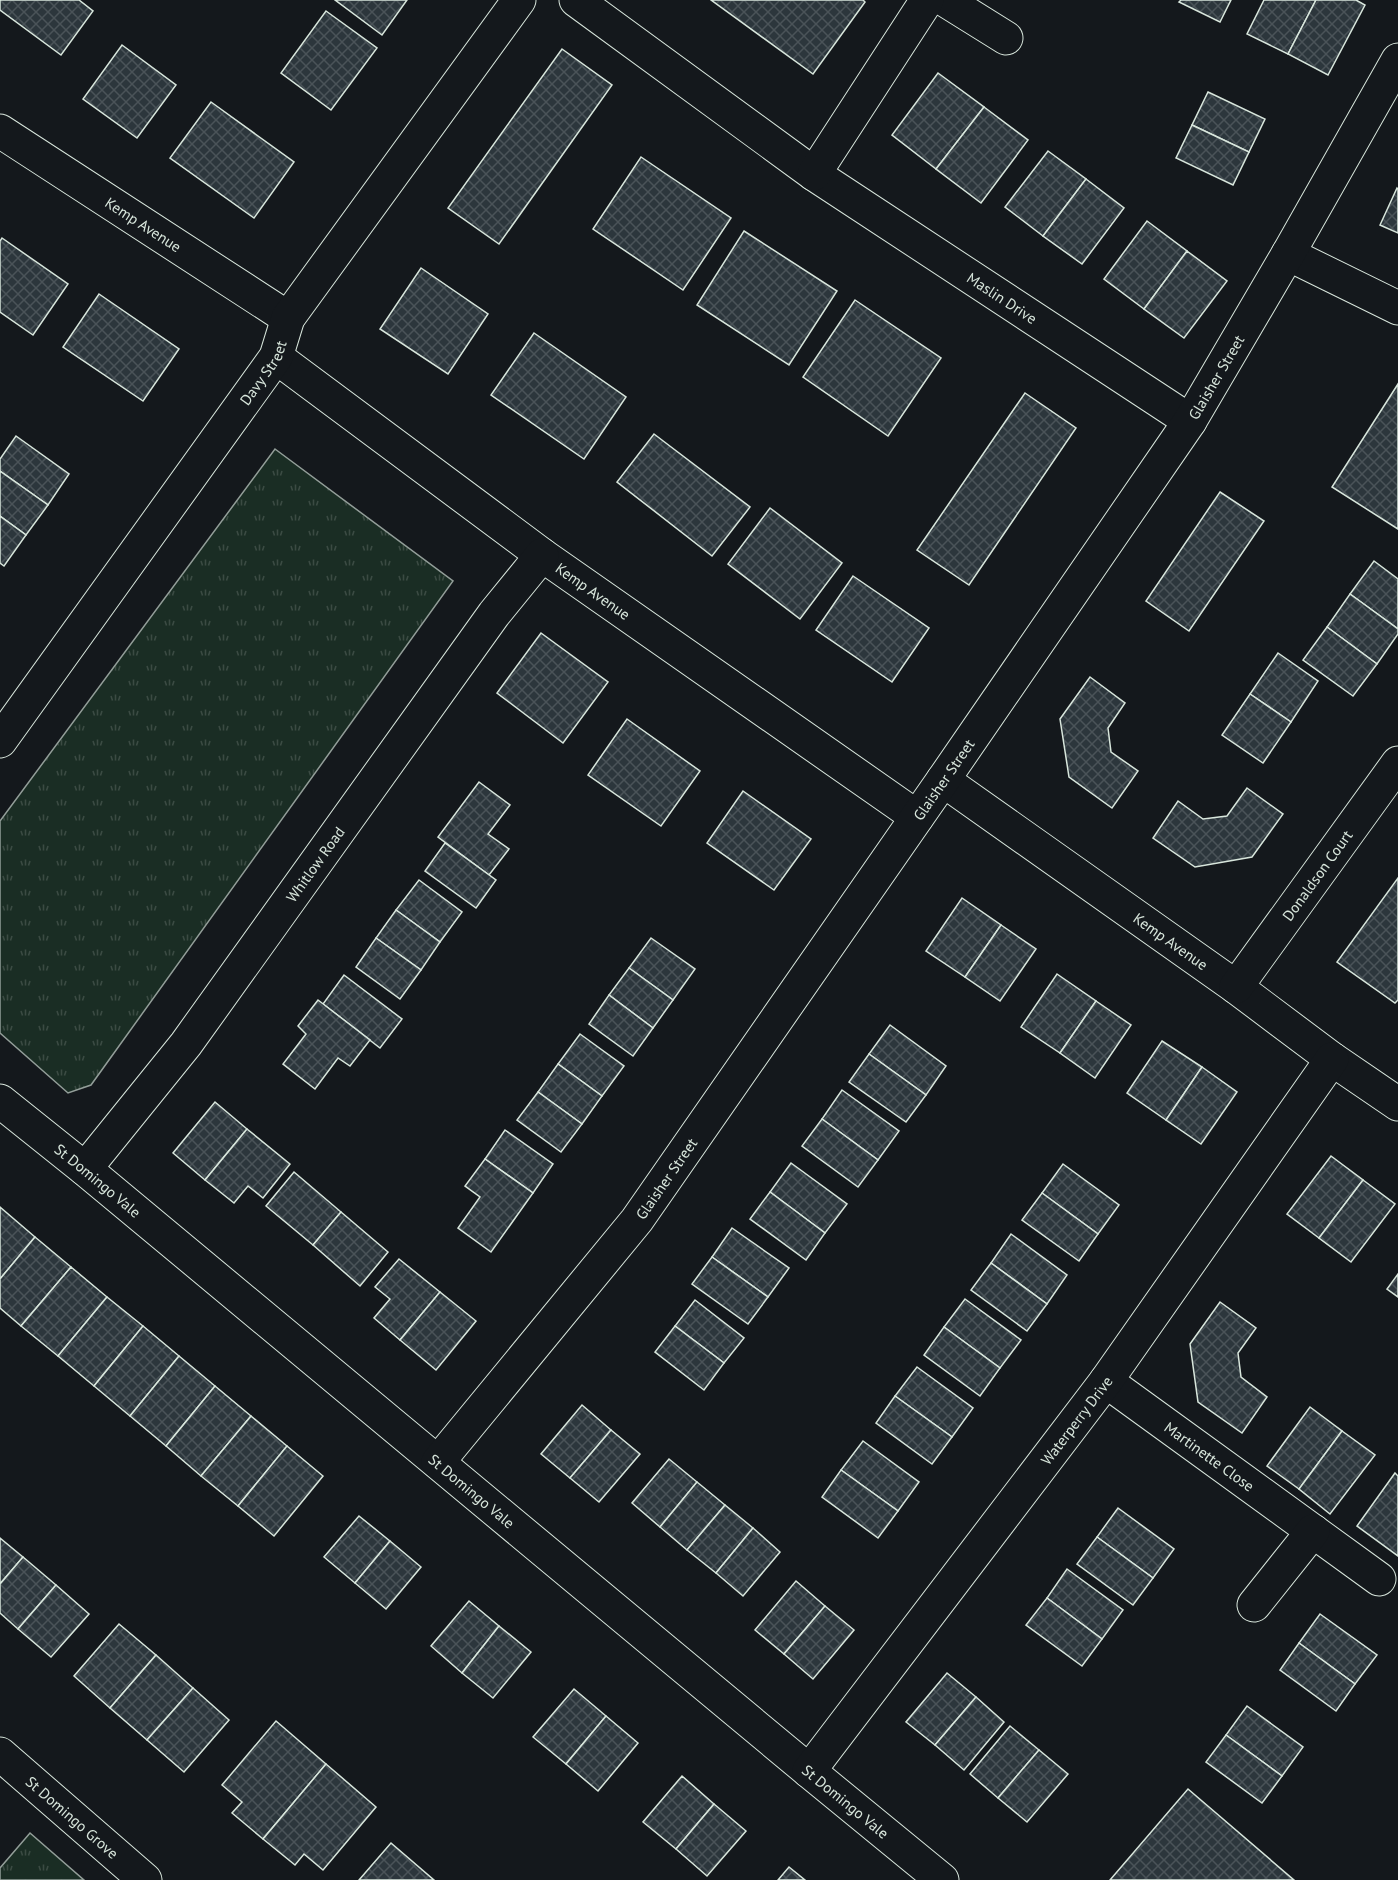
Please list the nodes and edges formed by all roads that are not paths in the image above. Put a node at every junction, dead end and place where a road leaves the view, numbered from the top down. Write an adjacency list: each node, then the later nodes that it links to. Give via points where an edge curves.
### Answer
1 (519, 0): 11 (street, Davy Street)
2 (576, 0): 8 (street, Maslin Drive)
3 (927, 0): 8 (street)
4 (945, 0): 5 (street)
5 (1006, 38)
6 (1398, 60): 9 (street, Glaisher Street)
7 (0, 131): 11 (street, Kemp Avenue)
8 (814, 174): 13 (street, Maslin Drive)
9 (1288, 254): 10 (street); 13 (street, Glaisher Street)
10 (1398, 308)
11 (288, 318): 12 (street, Davy Street)
12 (276, 357): 14 (street, Kemp Avenue); 15 (street, Davy Street)
13 (1190, 421): 17 (street, Glaisher Street)
14 (542, 555): 18 (street, Kemp Avenue); 23 (street, Whitlow Road, via 494,614 186,1044)
15 (0, 741)
16 (1398, 763): 19 (street, Donaldson Court)
17 (944, 780): 18 (street, Glaisher Street); 19 (street, Kemp Avenue)
18 (917, 817): 25 (street, Glaisher Street, via 637,1220)
19 (1236, 987): 20 (street, Kemp Avenue)
20 (1332, 1059): 22 (street, Kemp Avenue); 24 (street, Waterperry Drive)
21 (0, 1101): 23 (street, St Domingo Vale)
22 (1398, 1104)
23 (85, 1169): 25 (street, St Domingo Vale)
24 (1106, 1381): 26 (street, Martinette Close); 30 (street, Waterperry Drive)
25 (438, 1462): 30 (street, St Domingo Vale)
26 (1313, 1531): 27 (street, Martinette Close); 28 (street)
27 (1379, 1579)
28 (1254, 1605)
29 (0, 1754): 31 (street, St Domingo Grove)
30 (809, 1771): 32 (street, St Domingo Vale)
31 (145, 1880)
32 (942, 1880)

